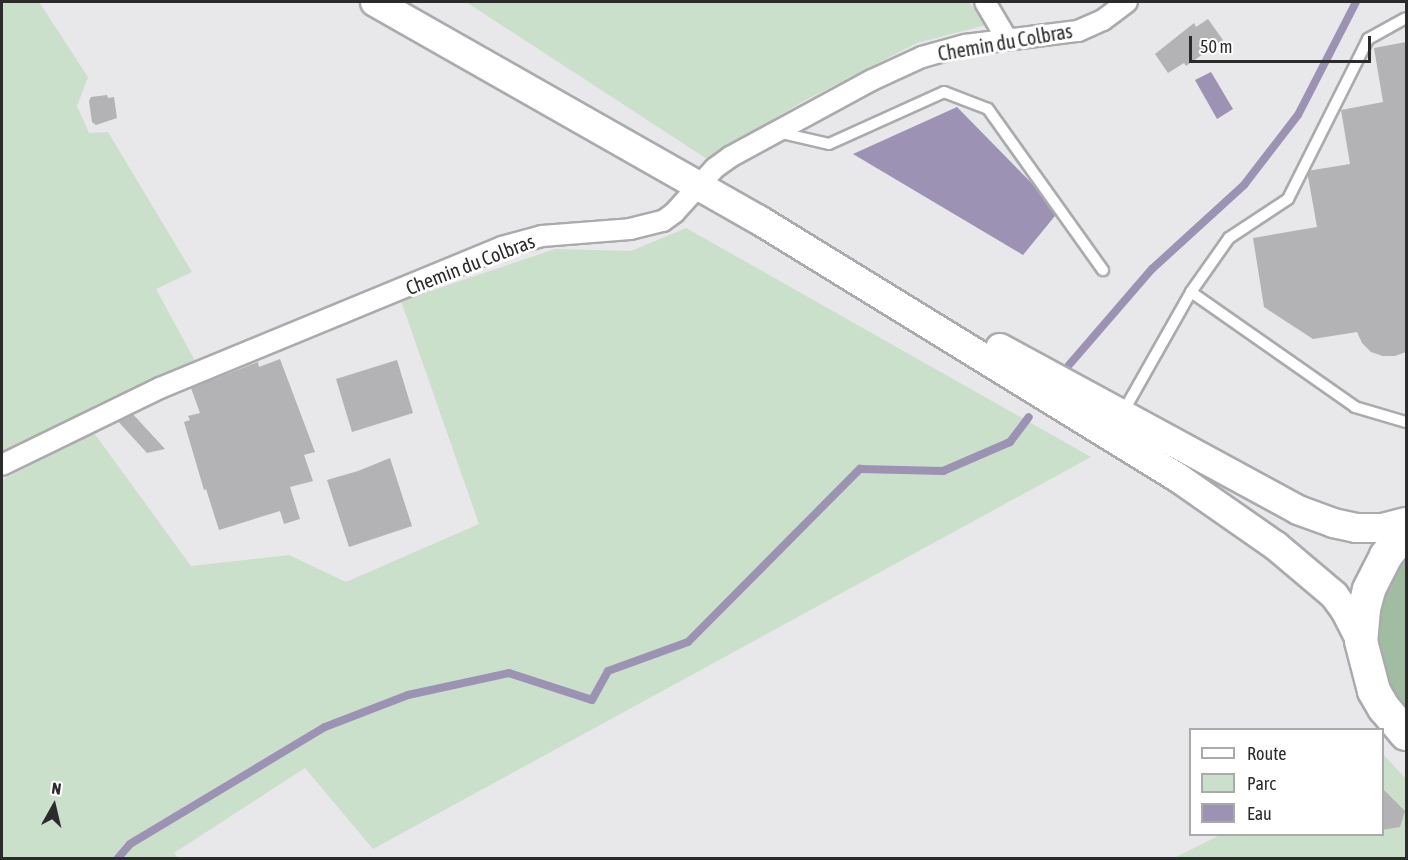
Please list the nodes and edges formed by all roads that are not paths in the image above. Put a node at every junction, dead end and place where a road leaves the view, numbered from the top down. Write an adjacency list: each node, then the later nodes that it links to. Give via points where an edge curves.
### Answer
1 (375, 2): 7 (main road)
2 (985, 2): 5 (street)
3 (1127, 2): 5 (street, Chemin du Colbras, via 1103,20 1078,31)
4 (1407, 18): 10 (lane, via 1368,39 1288,199 1229,238)
5 (1007, 39): 6 (street, Chemin du Colbras, via 922,57)
6 (774, 131): 7 (street, Chemin du Colbras, via 722,163); 9 (lane, via 829,144 944,92 988,110)
7 (699, 185): 8 (main road); 13 (street, Chemin du Colbras, via 663,221 630,230 542,236 502,247 160,388)
8 (759, 220): 11 (main road); 16 (main road, via 1211,500 1294,560 1334,595)
9 (1103, 270)
10 (1191, 292): 11 (lane); 12 (lane, via 1355,407)
11 (1121, 415): 14 (main road, via 1316,518 1356,528 1382,528)
12 (1407, 422)
13 (2, 465)
14 (1407, 522)
15 (1407, 531): 16 (main road, via 1386,556 1369,590)
16 (1361, 641): 17 (main road, via 1374,691)
17 (1407, 734)

